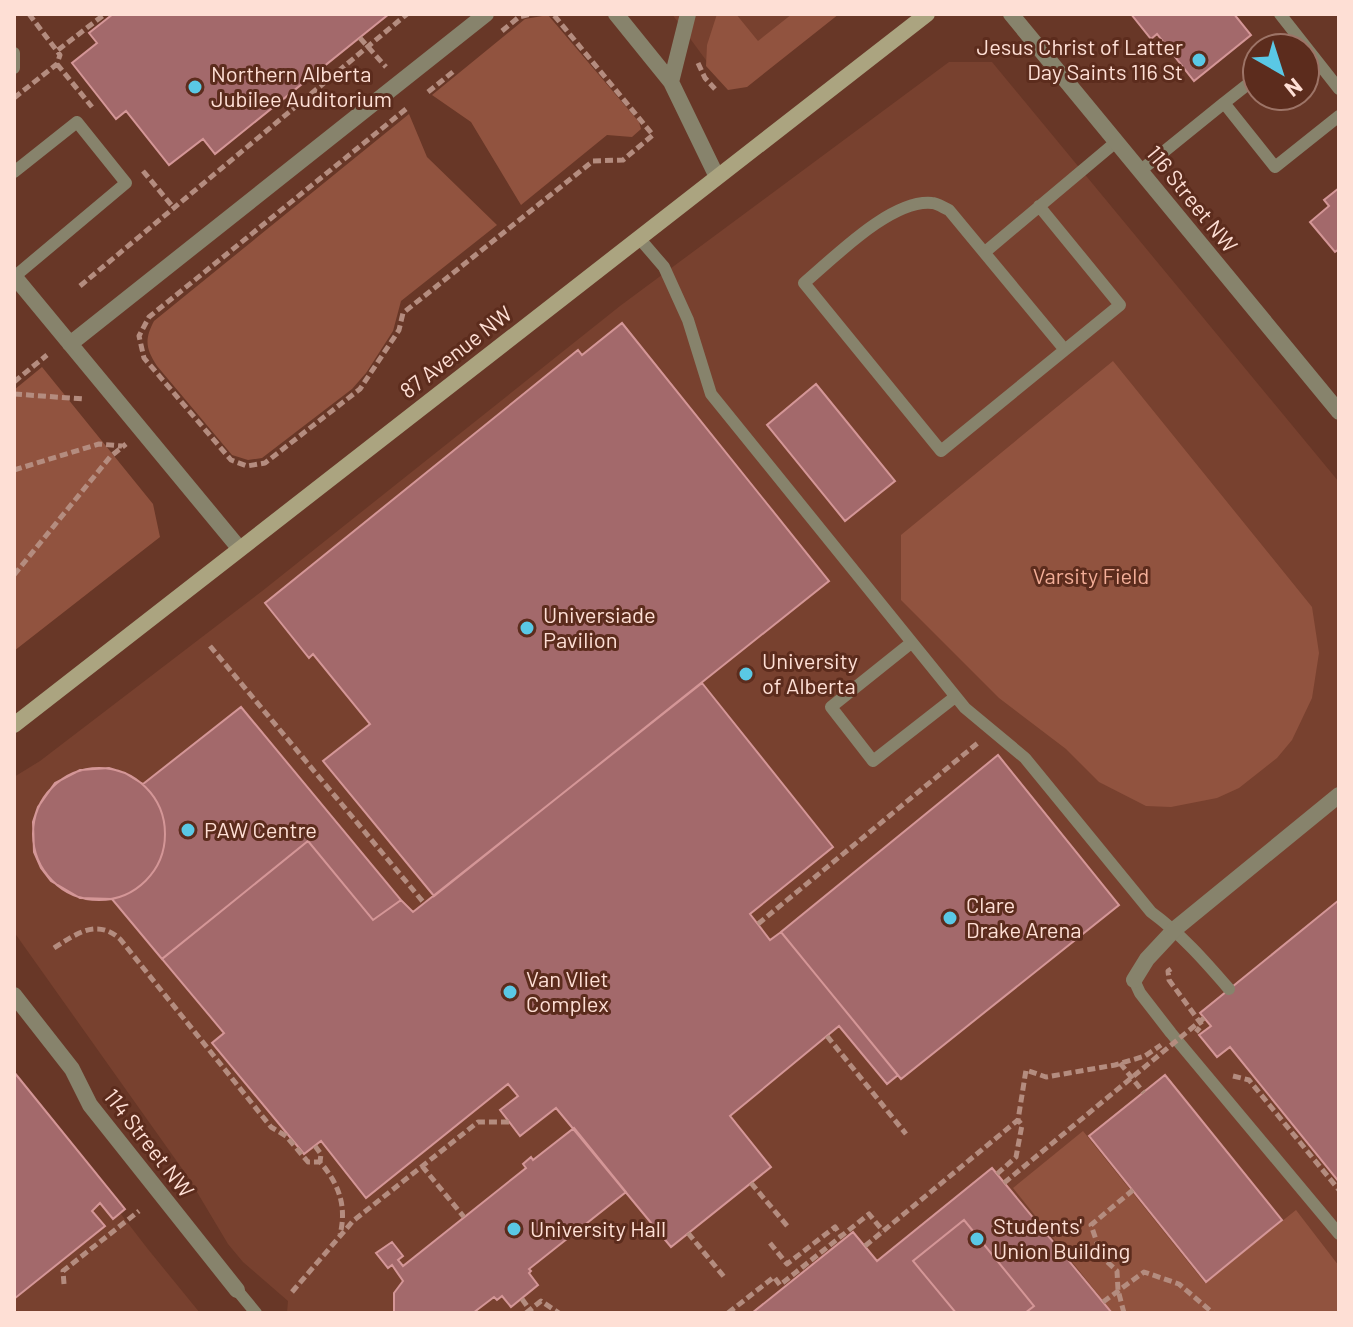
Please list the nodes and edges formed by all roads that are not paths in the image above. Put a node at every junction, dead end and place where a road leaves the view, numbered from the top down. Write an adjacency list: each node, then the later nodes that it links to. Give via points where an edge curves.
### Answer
1 (486, 14): 24 (street)
2 (616, 14): 11 (street)
3 (688, 14): 11 (street)
4 (927, 14): 19 (main road, 87 Avenue NW)
5 (1011, 14): 16 (street, 116 Street NW)
6 (1280, 14): 7 (lane)
7 (1290, 32)
8 (14, 53): 9 (lane)
9 (14, 68)
10 (1321, 70): 12 (lane)
11 (671, 82): 19 (street)
12 (1339, 89)
13 (1241, 90): 14 (lane)
14 (1224, 103): 15 (lane, via 1275,167); 17 (lane)
15 (1339, 116)
16 (1116, 142): 17 (street, 116 Street NW); 20 (lane)
17 (1140, 171): 26 (street, 116 Street NW)
18 (14, 172): 23 (lane, via 77,122 126,183)
19 (717, 177): 21 (main road, 87 Avenue NW)
20 (1039, 206): 22 (lane); 25 (lane, via 1120,305)
21 (639, 238): 27 (main road, 87 Avenue NW); 28 (lane, via 664,267 688,320 711,394)
22 (985, 252): 25 (lane); 25 (lane, via 949,210 933,203 912,205 864,233 804,283 941,451)
23 (14, 277): 24 (street)
24 (70, 344): 27 (street)
25 (1065, 350)
26 (1339, 412)
27 (239, 548): 30 (main road, 87 Avenue NW)
28 (911, 643): 29 (lane); 29 (lane, via 831,707 873,761)
29 (955, 697): 32 (lane, via 1025,758 1151,912)
30 (14, 725)
31 (1339, 795): 32 (street)
32 (1175, 929): 33 (street); 34 (lane)
33 (1134, 980): 36 (lane, via 1171,1033)
34 (1229, 989)
35 (14, 995): 37 (street, 114 Street NW, via 62,1056 90,1105)
36 (1339, 1234)
37 (237, 1290): 38 (lane, 114 Street NW)
38 (256, 1313)

